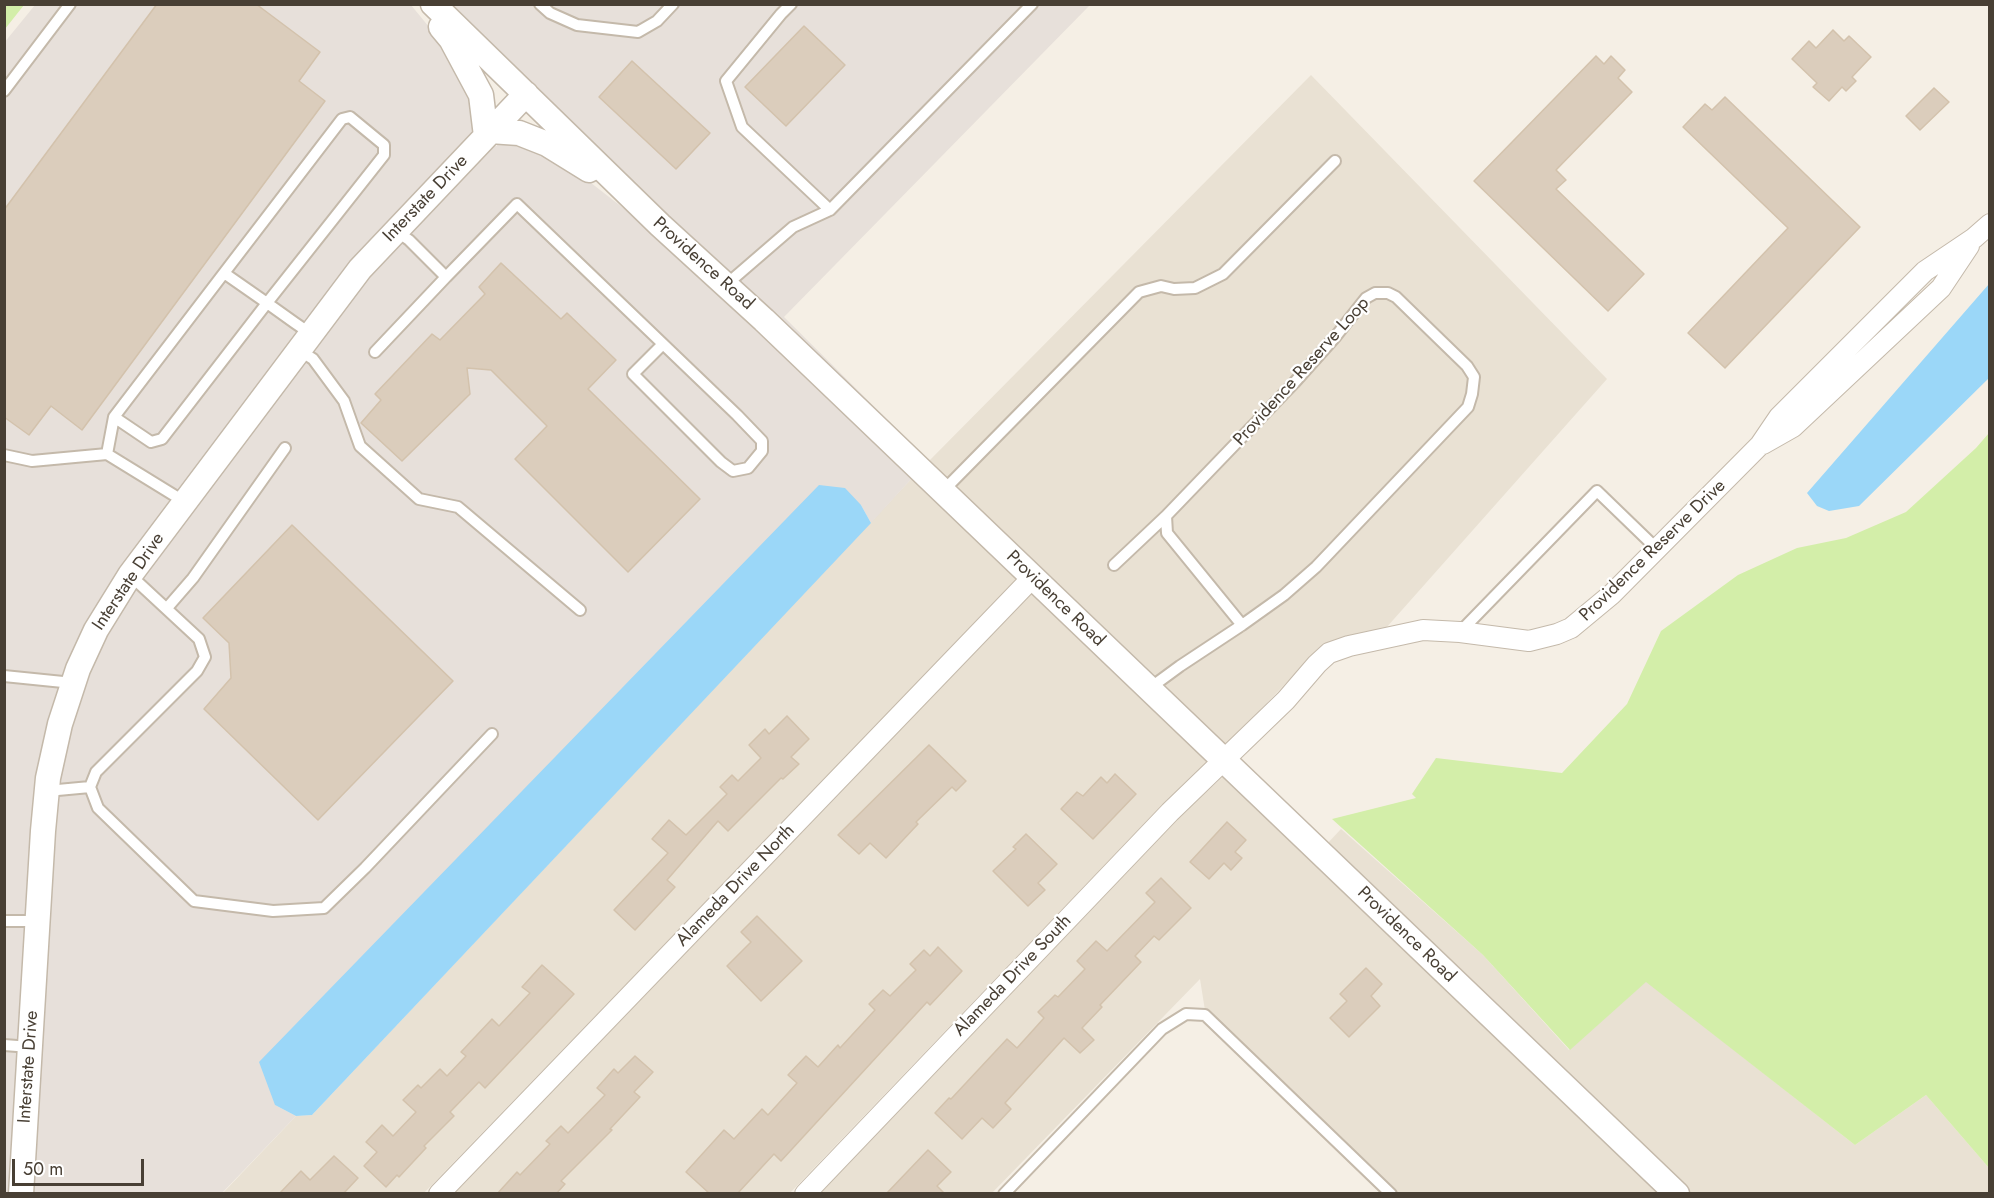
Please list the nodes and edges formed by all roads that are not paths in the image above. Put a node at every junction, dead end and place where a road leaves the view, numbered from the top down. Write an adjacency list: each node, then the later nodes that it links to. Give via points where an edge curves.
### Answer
1 (70, 4): 8 (lane)
2 (423, 4): 10 (street, via 451,39 481,95)
3 (433, 4): 9 (street, Providence Road)
4 (540, 4): 5 (lane, via 577,25 638,32 657,21)
5 (673, 4)
6 (791, 4): 12 (lane, via 726,81 742,127)
7 (1032, 4): 12 (lane)
8 (4, 91)
9 (526, 94): 10 (street, Interstate Drive); 14 (street, Providence Road)
10 (488, 134): 14 (street, via 519,133 547,144 582,165); 15 (street, Interstate Drive)
11 (1335, 161): 27 (lane, via 1223,274 1195,288 1161,286 1139,292)
12 (830, 210): 18 (lane, via 793,227)
13 (1989, 224): 30 (street, Providence Reserve Drive, via 1925,271 1868,343 1779,417 1761,445)
14 (660, 225): 18 (street, Providence Road)
15 (396, 231): 17 (lane); 20 (street, Interstate Drive, via 360,269)
16 (224, 273): 19 (lane); 19 (lane, via 342,119 350,117 384,145 384,155); 23 (lane)
17 (446, 277): 21 (lane, via 517,204); 22 (lane)
18 (727, 284): 27 (street, Providence Road)
19 (267, 303): 20 (lane); 23 (lane, via 162,439 151,442)
20 (305, 342): 28 (street, Interstate Drive); 35 (lane, via 344,401 360,446 419,499 458,507)
21 (663, 344): 21 (lane, via 762,441 762,451 748,468 733,471 721,462 633,374)
22 (375, 352)
23 (114, 417): 25 (lane)
24 (285, 448): 34 (lane, via 194,578)
25 (107, 454): 26 (lane, via 32,460); 28 (lane)
26 (4, 455)
27 (943, 491): 33 (street, Providence Road)
28 (185, 502): 32 (street, Interstate Drive)
29 (1166, 516): 31 (lane); 36 (lane, via 1167,533); 36 (lane, Providence Reserve Loop, via 1294,383 1366,298 1375,293 1396,297 1467,366 1474,377 1468,407 1316,567)
30 (1657, 549): 37 (street, Providence Reserve Drive, via 1584,620 1564,631 1529,641); 37 (lane, via 1597,491)
31 (1114, 565)
32 (130, 575): 34 (lane); 39 (street, Interstate Drive, via 96,630)
33 (1033, 577): 40 (street, Providence Road); 50 (street, Alameda Drive North)
34 (167, 608): 43 (lane, via 199,639 205,657 197,672 96,772)
35 (580, 610)
36 (1242, 625): 40 (lane)
37 (1460, 632): 42 (street, Providence Reserve Drive, via 1423,630 1329,653)
38 (4, 676): 39 (lane)
39 (74, 683): 44 (street, Interstate Drive, via 60,724)
40 (1150, 688): 42 (street, Providence Road)
41 (492, 734): 43 (lane, via 324,908 273,911 194,901 98,808)
42 (1224, 762): 51 (street, Alameda Drive South, via 1170,812); 54 (street, Providence Road)
43 (90, 787): 44 (lane)
44 (47, 791): 46 (street, Interstate Drive)
45 (4, 921): 46 (lane)
46 (38, 921): 48 (street, Interstate Drive)
47 (4, 1045): 48 (lane)
48 (30, 1047): 49 (street, Interstate Drive)
49 (21, 1194)
50 (438, 1194)
51 (805, 1194)
52 (1004, 1194): 53 (lane, via 1162,1029 1186,1014 1205,1015)
53 (1391, 1194)
54 (1677, 1194)

